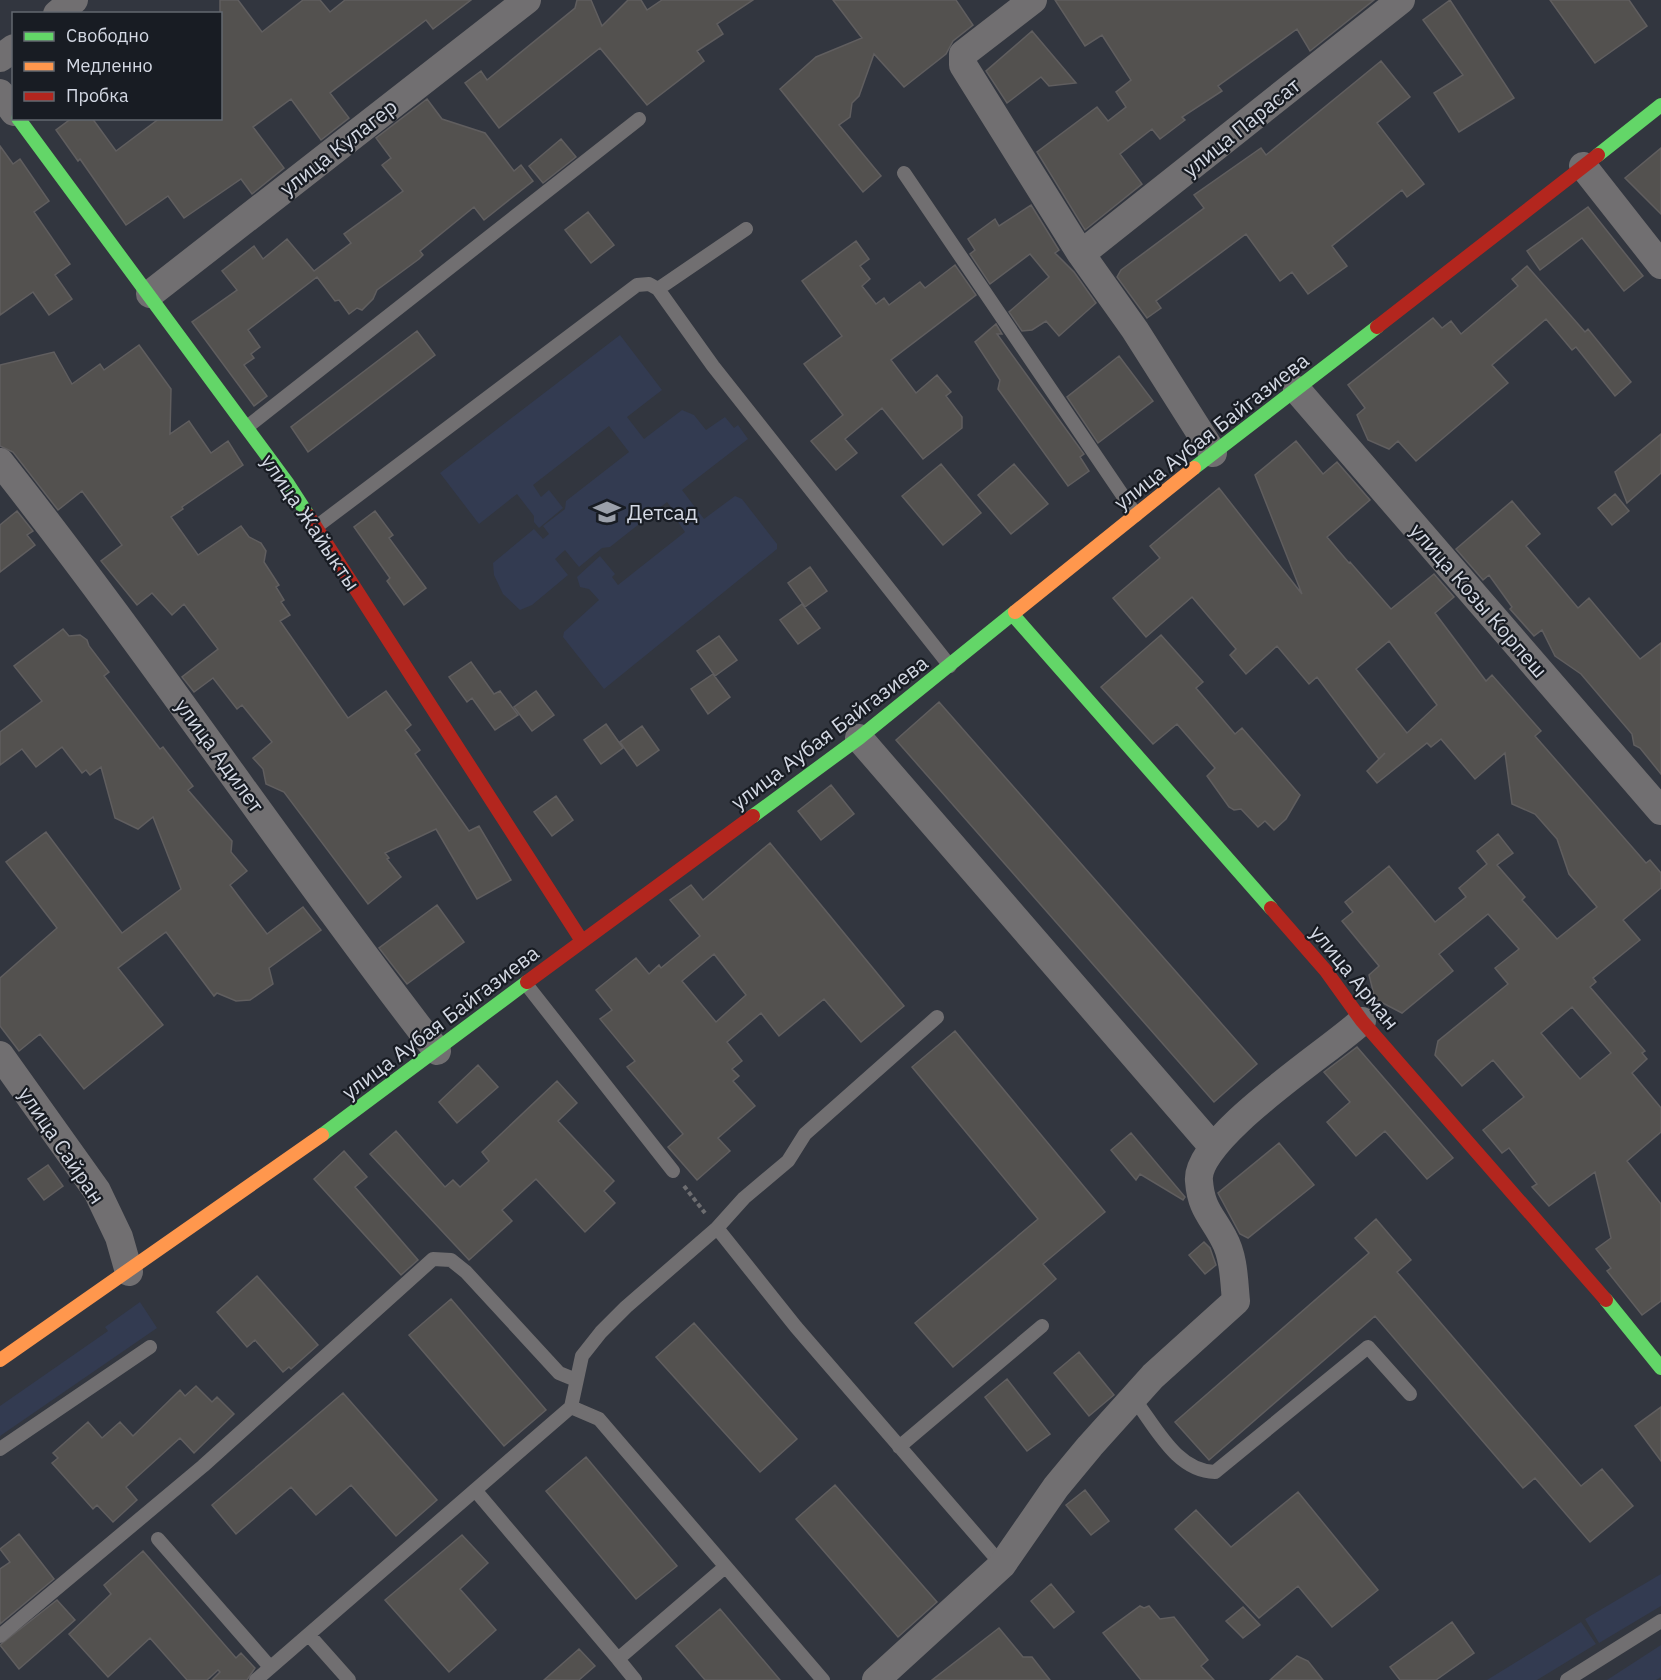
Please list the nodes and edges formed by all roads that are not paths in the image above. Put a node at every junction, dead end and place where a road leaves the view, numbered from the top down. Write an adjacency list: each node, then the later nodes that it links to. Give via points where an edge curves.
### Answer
1 (74, 0): 5 (street)
2 (1033, 0): 14 (street, via 963,54 963,65)
3 (1401, 0): 14 (street, улица Парасат)
4 (514, 4): 17 (street, улица Кулагер)
5 (59, 12)
6 (0, 93): 8 (street)
7 (1661, 105): 11 (street, улица Аубая Байгазиева)
8 (12, 109)
9 (639, 119): 19 (lane)
10 (20, 120): 17 (street, улица Жайыкты)
11 (1583, 166): 15 (street); 18 (street, улица Аубая Байгазиева)
12 (904, 173): 22 (lane)
13 (746, 229): 16 (lane)
14 (1081, 254): 20 (street)
15 (1661, 265)
16 (658, 289): 23 (lane, via 649,284 637,285); 25 (lane, via 713,366)
17 (150, 294): 19 (street, улица Жайыкты)
18 (1297, 390): 20 (street, улица Аубая Байгазиева); 27 (street, улица Козы Корпеш)
19 (247, 427): 23 (street, улица Жайыкты)
20 (1213, 453): 22 (street, улица Аубая Байгазиева)
21 (0, 462): 32 (street, улица Адилет, via 151,659)
22 (1136, 515): 24 (street, улица Аубая Байгазиева)
23 (316, 527): 28 (street, улица Жайыкты)
24 (1013, 615): 25 (street, улица Аубая Байгазиева); 31 (street, улица Арман, via 1326,971)
25 (950, 666): 26 (street, улица Аубая Байгазиева)
26 (859, 738): 28 (street, улица Аубая Байгазиева); 34 (street)
27 (1661, 811)
28 (582, 941): 29 (street, улица Аубая Байгазиева)
29 (526, 984): 32 (street, улица Аубая Байгазиева); 35 (lane)
30 (937, 1017): 36 (lane, via 805,1134 788,1161 744,1198)
31 (1362, 1021): 34 (street, via 1262,1097); 41 (street, улица Арман)
32 (437, 1051): 37 (street, улица Аубая Байгазиева)
33 (0, 1055): 37 (street, улица Сайран, via 97,1191 119,1237)
34 (1213, 1147): 44 (street, via 1198,1178 1207,1215 1230,1253 1236,1301 1153,1376)
35 (673, 1171)
36 (717, 1228): 42 (lane, via 601,1332 582,1356); 46 (lane)
37 (129, 1272): 40 (street, улица Аубая Байгазиева)
38 (1042, 1326): 46 (lane)
39 (150, 1347): 47 (lane)
40 (0, 1360)
41 (1661, 1368)
42 (576, 1380): 45 (lane); 54 (lane, via 559,1373 466,1272 451,1260 434,1259 203,1466)
43 (1410, 1394): 44 (lane, via 1368,1347 1215,1472 1200,1472 1186,1464)
44 (1134, 1399): 50 (street, via 1056,1487)
45 (571, 1407): 48 (lane); 51 (lane, via 599,1419)
46 (899, 1446): 50 (lane)
47 (0, 1449)
48 (475, 1490): 53 (lane); 55 (lane)
49 (158, 1539): 56 (lane)
50 (1002, 1565): 61 (street)
51 (725, 1567): 55 (lane); 60 (lane)
52 (1661, 1621): 62 (lane)
53 (309, 1635): 56 (lane); 58 (lane)
54 (0, 1636)
55 (618, 1659): 59 (lane)
56 (270, 1667): 57 (lane)
57 (256, 1680)
58 (349, 1680)
59 (635, 1680)
60 (823, 1680)
61 (876, 1680)
62 (1567, 1680)

